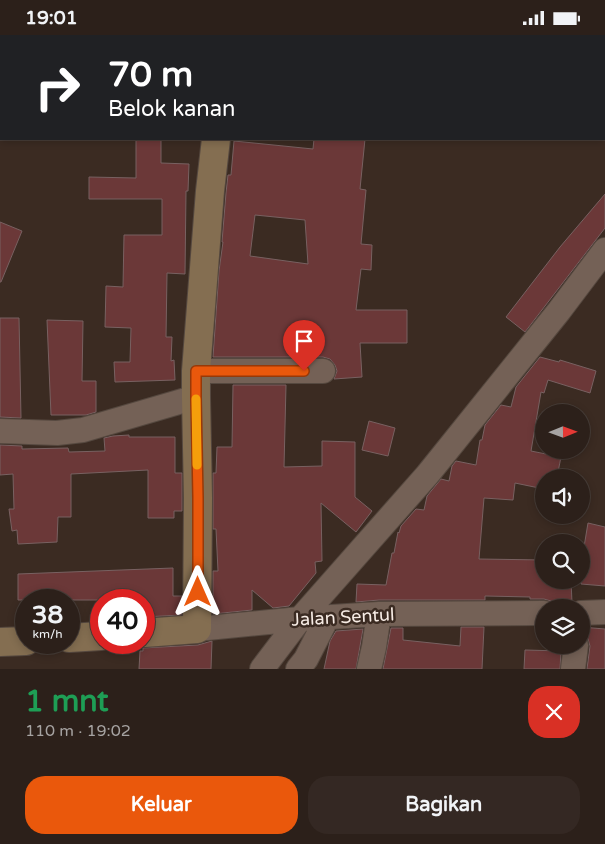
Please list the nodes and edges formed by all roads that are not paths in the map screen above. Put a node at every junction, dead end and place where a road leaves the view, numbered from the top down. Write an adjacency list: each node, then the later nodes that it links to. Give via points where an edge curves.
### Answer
1 (216, 140): 3 (street)
2 (605, 250): 12 (street, via 428,474)
3 (196, 371): 4 (street); 5 (street)
4 (322, 371)
5 (196, 397): 6 (street, via 83,430 57,433); 13 (street)
6 (0, 431)
7 (605, 612): 9 (street)
8 (535, 613): 10 (street, Jalan Sentul)
9 (590, 613)
10 (379, 615): 11 (street, Jalan Sentul); 20 (street)
11 (327, 618): 12 (street, Jalan Sentul); 19 (street)
12 (300, 619): 13 (street, Jalan Sentul); 18 (street)
13 (197, 629): 14 (street, Jalan Sentul)
14 (155, 632)
15 (15, 641): 16 (street)
16 (0, 642)
17 (575, 654): 21 (street)
18 (262, 669)
19 (298, 669)
20 (369, 669)
21 (573, 669)

